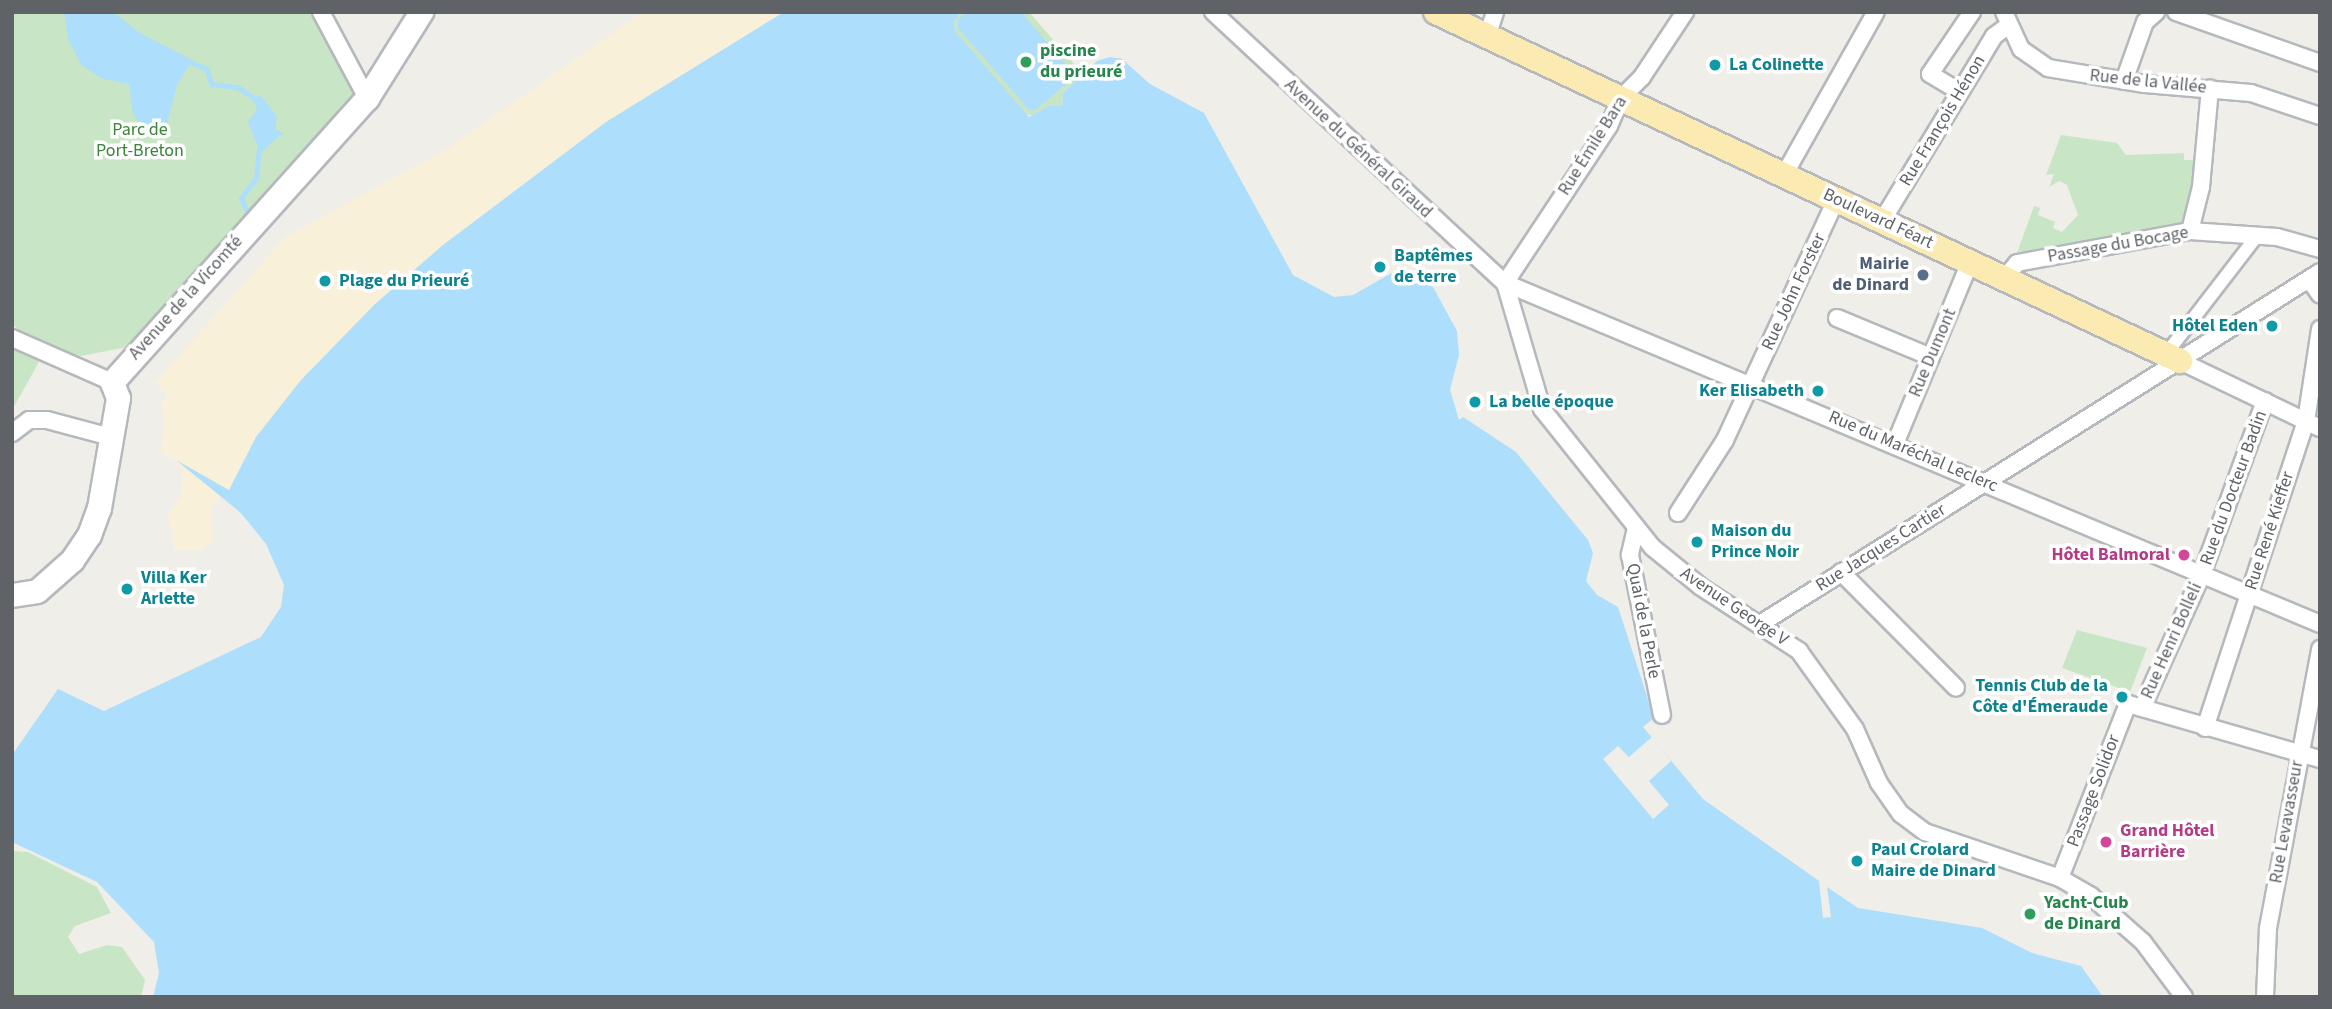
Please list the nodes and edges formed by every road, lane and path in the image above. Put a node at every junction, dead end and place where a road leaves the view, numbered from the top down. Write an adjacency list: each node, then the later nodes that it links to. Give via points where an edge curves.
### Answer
1 (321, 12): 17 (street)
2 (421, 12): 17 (main road, Avenue de la Vicomté)
3 (1213, 12): 29 (street, Avenue du Général Giraud)
4 (1436, 12): 12 (main road, Boulevard Féart)
5 (1495, 12): 12 (street)
6 (1685, 12): 18 (street, Rue Émile Bara, via 1642,77)
7 (1876, 12): 20 (street)
8 (1972, 12): 16 (street, via 1930,74)
9 (2156, 12): 14 (street, via 2145,22)
10 (2176, 12): 13 (street)
11 (2006, 19): 14 (street, Rue de la Vallée, via 2021,49 2038,64); 16 (street, Rue François Hénon)
12 (1487, 37): 18 (main road, Boulevard Féart)
13 (2320, 63)
14 (2124, 81): 15 (street, Rue de la Vallée)
15 (2210, 88): 19 (street, Rue de la Vallée, via 2251,93); 23 (street, via 2201,187)
16 (1960, 92): 22 (street, Rue François Hénon)
17 (367, 98): 36 (main road, Avenue de la Vicomté)
18 (1620, 98): 20 (main road, Boulevard Féart); 29 (street, Rue Émile Bara, via 1609,126)
19 (2319, 112)
20 (1784, 174): 21 (main road, Boulevard Féart)
21 (1836, 200): 22 (main road, Boulevard Féart); 37 (street, Rue John Forster)
22 (1882, 221): 26 (main road, Boulevard Féart)
23 (2190, 231): 24 (street, Passage du Bocage); 28 (street, Passage du Bocage, via 2017,263)
24 (2256, 237): 25 (street, Passage du Bocage, via 2277,237); 35 (street)
25 (2320, 249)
26 (1970, 262): 28 (main road, Boulevard Féart); 34 (street, Rue Dumont)
27 (2315, 276): 30 (street); 35 (street, Rue Jacques Cartier)
28 (2005, 278): 35 (main road, Boulevard Féart)
29 (1506, 284): 37 (street, Rue du Maréchal Leclerc); 45 (street, Avenue George V, via 1542,409)
30 (2320, 295)
31 (1837, 318): 34 (street)
32 (2320, 329): 39 (street, Rue René Kieffer)
33 (12, 338): 36 (street)
34 (1931, 357): 42 (street, Rue Dumont)
35 (2173, 358): 38 (street, Boulevard Féart); 43 (street, Rue Jacques Cartier)
36 (112, 382): 41 (main road, via 118,398)
37 (1751, 385): 42 (street, Rue du Maréchal Leclerc); 44 (street, Rue John Forster, via 1725,440)
38 (2265, 401): 39 (street, Boulevard Féart); 47 (street, Rue du Docteur Badin)
39 (2313, 425): 48 (street, Rue René Kieffer)
40 (12, 433): 41 (street, via 29,420 47,420)
41 (111, 437): 49 (main road, via 99,508 89,535 72,560 37,591)
42 (1895, 444): 43 (street, Rue du Maréchal Leclerc)
43 (1987, 482): 46 (street, Rue Jacques Cartier); 47 (street, Rue du Maréchal Leclerc)
44 (1678, 513)
45 (1636, 528): 50 (street, Avenue George V, via 1678,570); 55 (street, Quai de la Perle, via 1630,555)
46 (1841, 572): 50 (street, Rue Jacques Cartier); 53 (street)
47 (2202, 574): 48 (street, Rue du Maréchal Leclerc); 54 (street, Rue Henri Bolleli)
48 (2249, 595): 51 (street, Rue du Maréchal Leclerc); 56 (street, Rue René Kieffer)
49 (12, 596)
50 (1760, 624): 59 (street, Avenue George V, via 1799,651 1855,729 1878,783 1901,814 1925,832)
51 (2320, 624)
52 (2320, 649): 57 (street, Rue Levavasseur)
53 (1955, 688)
54 (2135, 706): 56 (street); 59 (street, Passage Solidor)
55 (1662, 715)
56 (2206, 728): 57 (street)
57 (2300, 752): 58 (street); 61 (street, Rue Levavasseur, via 2268,928)
58 (2320, 760)
59 (2060, 878): 60 (street, Avenue George V, via 2108,908 2143,942)
60 (2184, 997)
61 (2265, 997)

